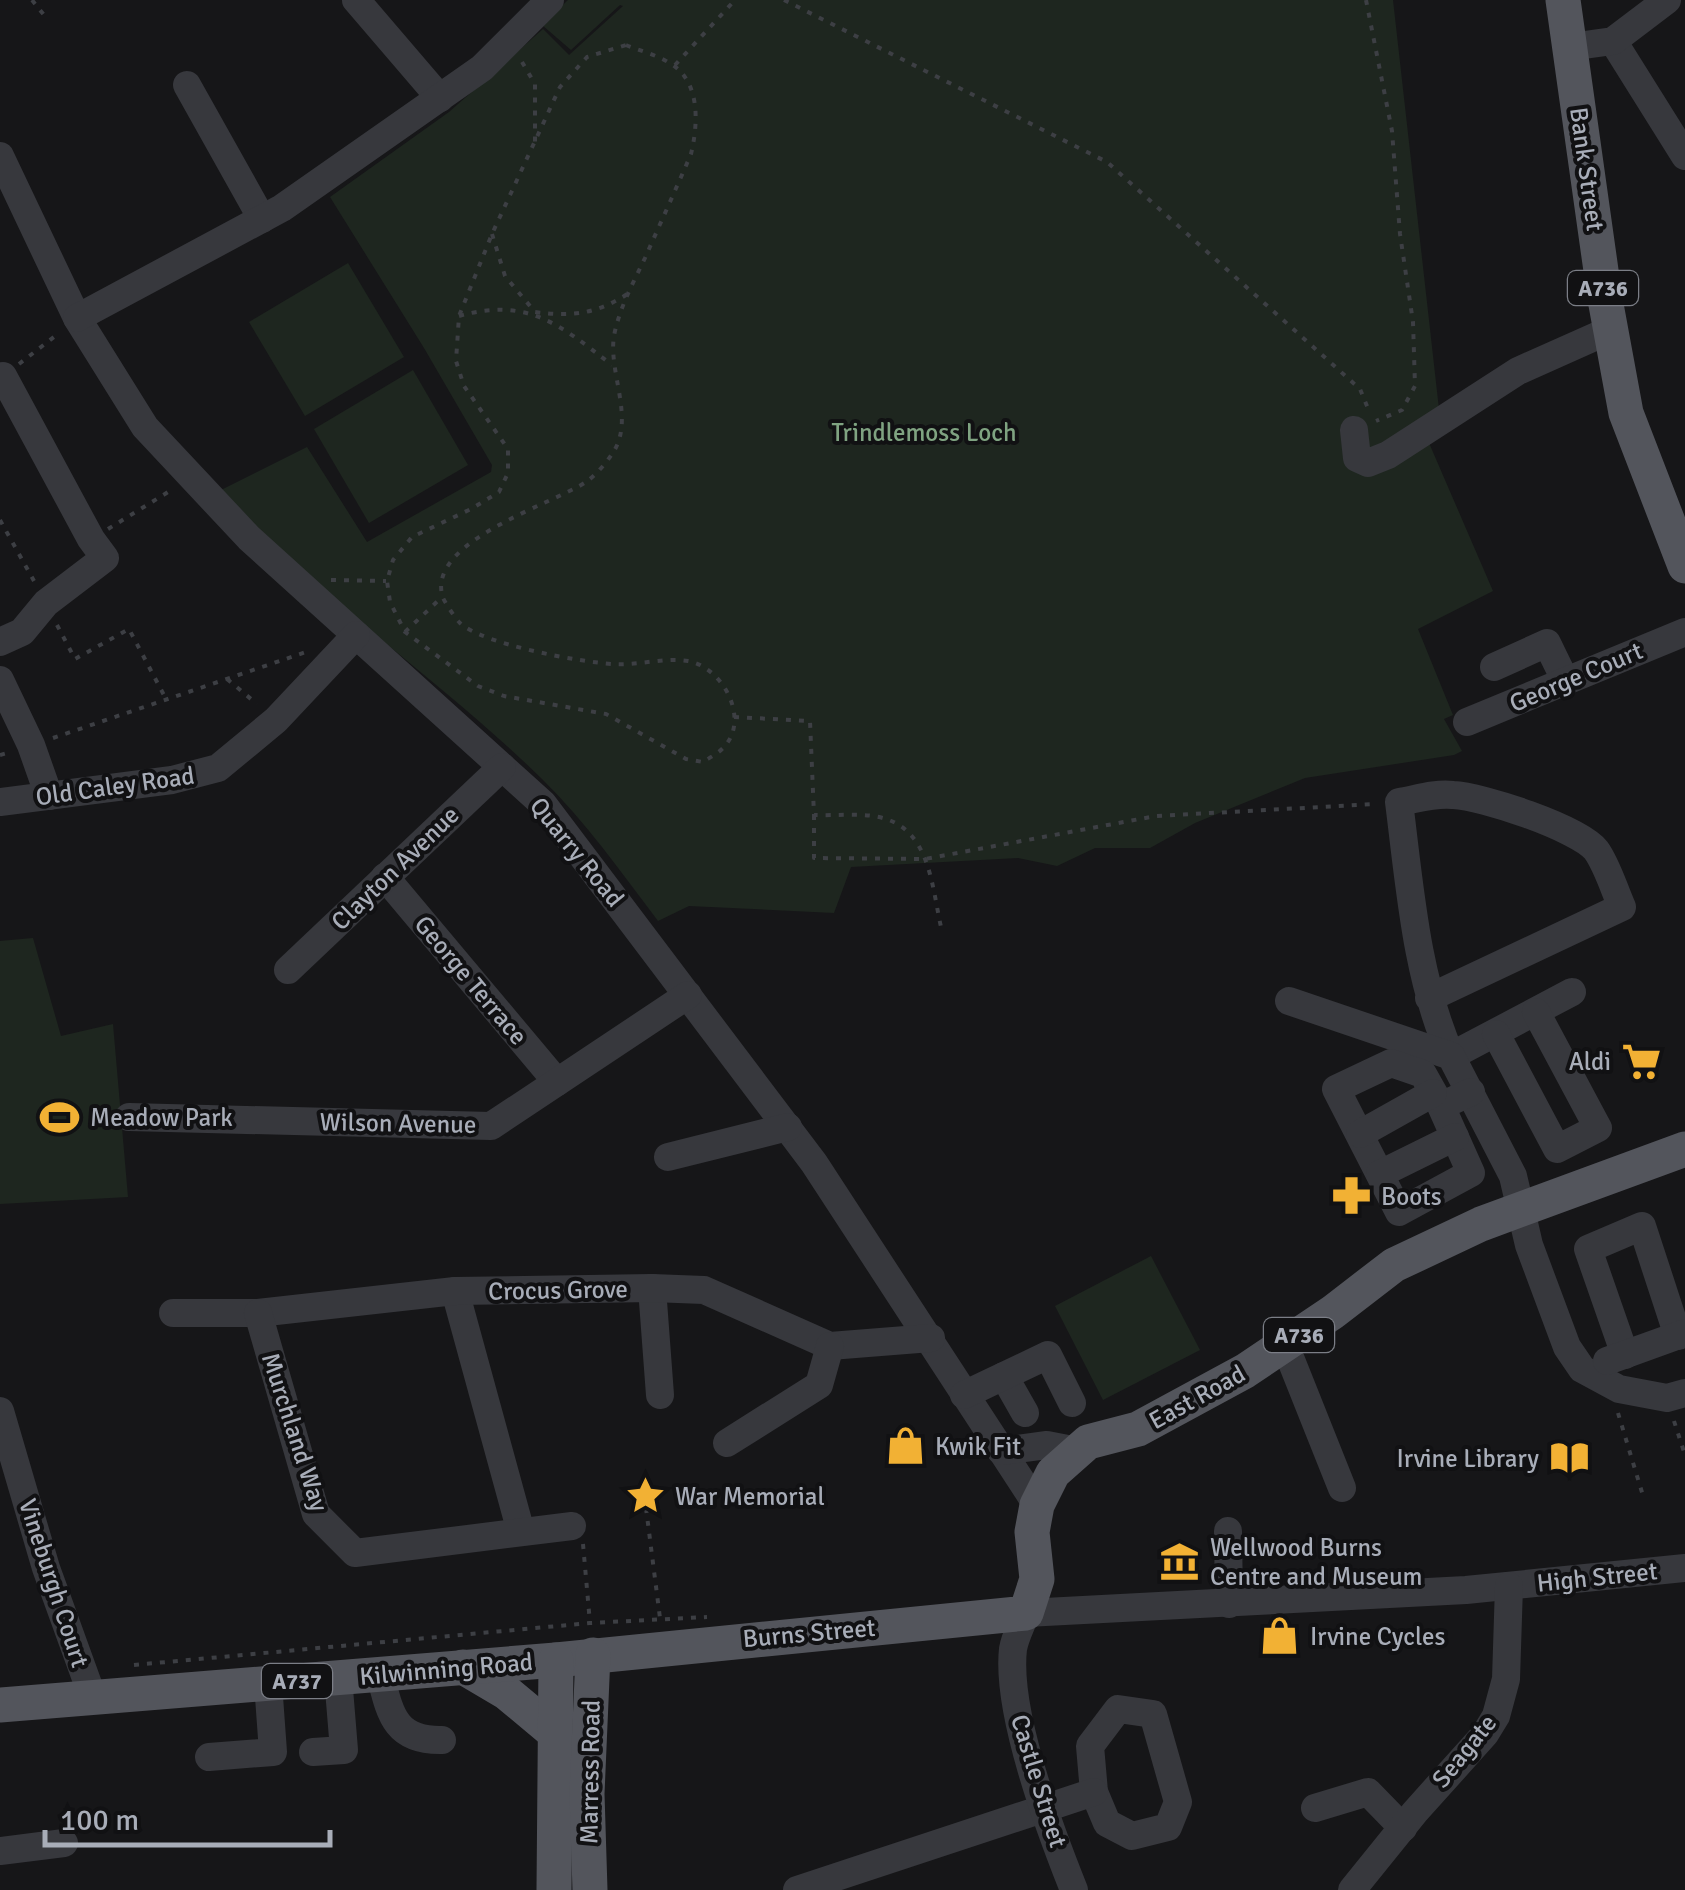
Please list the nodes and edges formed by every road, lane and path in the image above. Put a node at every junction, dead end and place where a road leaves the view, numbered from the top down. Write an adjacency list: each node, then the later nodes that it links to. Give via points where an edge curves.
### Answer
1 (32, 0): 9 (path)
2 (356, 0): 15 (street)
3 (550, 0): 10 (street)
4 (735, 0): 13 (path)
5 (784, 0): 6 (path, via 1107,162 1360,389 1373,422 1402,410 1415,386 1414,322 1392,130)
6 (1366, 0)
7 (1563, 0): 12 (main road, Bank Street / A736)
8 (1667, 0): 11 (street)
9 (44, 15)
10 (509, 41): 15 (street); 16 (path, via 536,84)
11 (1613, 41): 12 (street); 18 (street)
12 (1570, 47): 25 (main road, Bank Street / A736)
13 (674, 65): 16 (path, via 626,45 588,58 560,87); 21 (path, via 695,98 695,136)
14 (187, 85): 19 (street)
15 (440, 98): 19 (street)
16 (535, 145): 20 (path)
17 (0, 156): 24 (street, Quarry Road)
18 (1685, 156)
19 (262, 219): 24 (street)
20 (492, 234): 22 (path, via 506,276); 23 (path)
21 (629, 293): 22 (path, via 572,317); 26 (path, via 615,331)
22 (535, 312): 23 (path, via 489,308); 26 (path)
23 (459, 316): 33 (path, via 460,374 508,449 508,473 499,492 412,537 392,560)
24 (78, 318): 27 (path); 29 (street, Quarry Road, via 145,427)
25 (1610, 330): 28 (street, via 1518,371 1368,463 1357,458); 32 (main road, Bank Street / A736, via 1626,413)
26 (613, 366): 35 (path, via 621,426 614,452 588,481 456,554 442,576)
27 (2, 376): 31 (street)
28 (1354, 430)
29 (192, 477): 31 (path); 34 (street, Quarry Road)
30 (0, 520): 36 (path)
31 (91, 539): 36 (street, via 106,558)
32 (1685, 566)
33 (386, 580): 34 (path, via 337,578); 37 (path)
34 (312, 595): 39 (street, Quarry Road)
35 (443, 597): 37 (path); 46 (path, via 460,623 495,641 612,664 690,661 720,678)
36 (46, 603): 40 (street, via 22,632); 45 (path, via 75,659 128,628)
37 (405, 632): 46 (path, via 478,686 606,714 686,758 703,762 724,748)
38 (1685, 632): 44 (street, George Court)
39 (356, 635): 42 (path); 47 (street, Old Caley Road); 51 (street, Quarry Road)
40 (0, 642)
41 (1494, 666): 44 (street, via 1547,643)
42 (227, 679): 45 (path); 47 (path)
43 (0, 680): 49 (street)
44 (1565, 680): 48 (street, George Court)
45 (166, 699): 49 (path)
46 (733, 717): 55 (path, via 810,722)
47 (276, 720): 52 (street, Old Caley Road, via 205,774)
48 (1467, 722)
49 (31, 745): 50 (path); 52 (street)
50 (0, 755)
51 (502, 767): 57 (street, Clayton Avenue); 61 (street, Quarry Road, via 543,804)
52 (49, 796): 53 (street, Old Caley Road)
53 (0, 802)
54 (1399, 802): 56 (path, via 1156,816); 62 (street); 62 (street, via 1457,795 1575,834 1596,850 1622,906)
55 (814, 815): 56 (path, via 885,818 916,836); 56 (path, via 814,858)
56 (925, 859): 58 (path)
57 (386, 877): 59 (street, Clayton Avenue); 67 (street, George Terrace)
58 (941, 926)
59 (288, 970)
60 (1572, 992): 64 (street)
61 (688, 995): 67 (street, Wilson Avenue); 71 (street, Quarry Road)
62 (1429, 998): 66 (street)
63 (1289, 1000): 66 (street)
64 (1536, 1012): 65 (street); 65 (street, via 1598,1128 1557,1149)
65 (1496, 1034): 66 (street)
66 (1451, 1056): 68 (street)
67 (557, 1082): 70 (street, Wilson Avenue, via 491,1126)
68 (1471, 1092): 69 (street); 77 (street, via 1513,1176)
69 (1438, 1099): 72 (street); 72 (street, via 1423,1074 1392,1063 1336,1088); 73 (street)
70 (129, 1116)
71 (788, 1127): 75 (street); 83 (street, Quarry Road)
72 (1360, 1134): 76 (street)
73 (1455, 1137): 76 (street); 76 (street, via 1471,1173 1399,1212)
74 (1685, 1149): 77 (main road, East Road / A736)
75 (668, 1157)
76 (1380, 1174)
77 (1519, 1210): 84 (main road, East Road / A736, via 1394,1264); 87 (street, via 1567,1347)
78 (652, 1288): 79 (street, Crocus Grove); 85 (street, Crocus Grove, via 704,1290); 90 (street)
79 (454, 1292): 80 (street, Crocus Grove); 105 (street)
80 (258, 1313): 81 (street, Crocus Grove); 105 (street, Murchland Way, via 316,1514 355,1553)
81 (174, 1314)
82 (1682, 1335): 86 (street); 86 (street, via 1642,1226 1588,1249)
83 (931, 1338): 85 (street, Crocus Grove); 91 (street, Quarry Road)
84 (1285, 1345): 98 (main road, East Road / A736, via 1138,1429 1088,1442); 100 (street)
85 (830, 1346): 96 (street, via 820,1385)
86 (1625, 1355): 87 (street)
87 (1582, 1369): 89 (street)
88 (1004, 1376): 91 (street); 93 (street, via 1048,1354); 95 (street)
89 (1608, 1382): 92 (street); 101 (path)
90 (660, 1394)
91 (964, 1395): 97 (street, Quarry Road)
92 (1676, 1396): 99 (path)
93 (1072, 1402)
94 (0, 1410): 117 (street, Vineburgh Court)
95 (1025, 1413)
96 (727, 1443)
97 (1001, 1451): 98 (street, via 1047,1445); 102 (street, Quarry Road)
98 (1078, 1451): 102 (main road, East Road / A736, via 1053,1473)
99 (1685, 1455)
100 (1342, 1488)
101 (1644, 1499)
102 (1038, 1505): 110 (main road, East Road / A736, via 1032,1532 1037,1579)
103 (646, 1508): 111 (path)
104 (572, 1526): 105 (street, Murchland Way); 117 (path, via 582,1532 590,1624)
105 (521, 1532)
106 (1228, 1532): 109 (street)
107 (1685, 1568): 108 (street, High Street)
108 (1509, 1586): 109 (street, High Street); 127 (street, Seagate, via 1506,1679 1496,1716)
109 (1229, 1604): 110 (street, High Street)
110 (1026, 1612): 112 (main road, Burns Street); 126 (street, Castle Street, via 1013,1646 1013,1679)
111 (660, 1618)
112 (593, 1655): 113 (main road, Kilwinning Road / A737); 133 (main road, Marress Road)
113 (556, 1660): 114 (main road, Kilwinning Road / A737); 120 (main road, Marress Road)
114 (463, 1668): 115 (main road, Kilwinning Road / A737); 120 (main road, via 507,1693)
115 (380, 1674): 116 (main road, Kilwinning Road / A737); 121 (street, via 390,1712 406,1734)
116 (338, 1677): 118 (main road, Kilwinning Road / A737); 122 (street, via 344,1750)
117 (87, 1683): 118 (main road, Kilwinning Road / A737); 119 (main road, Kilwinning Road / A737)
118 (268, 1683): 123 (street, via 273,1752)
119 (0, 1704)
120 (554, 1733): 132 (main road, Marress Road)
121 (442, 1740)
122 (313, 1752)
123 (209, 1757)
124 (1094, 1792): 124 (street, via 1090,1746 1118,1709 1154,1714 1178,1802 1168,1827 1132,1836 1107,1823); 126 (street)
125 (1315, 1808): 127 (street, via 1368,1792)
126 (1046, 1809): 130 (street); 131 (street, Castle Street)
127 (1402, 1828): 135 (street, Seagate)
128 (64, 1843): 129 (street)
129 (0, 1851)
130 (836, 1884): 134 (street)
131 (1070, 1887)
132 (554, 1890)
133 (590, 1890)
134 (798, 1890)
135 (1352, 1890)

